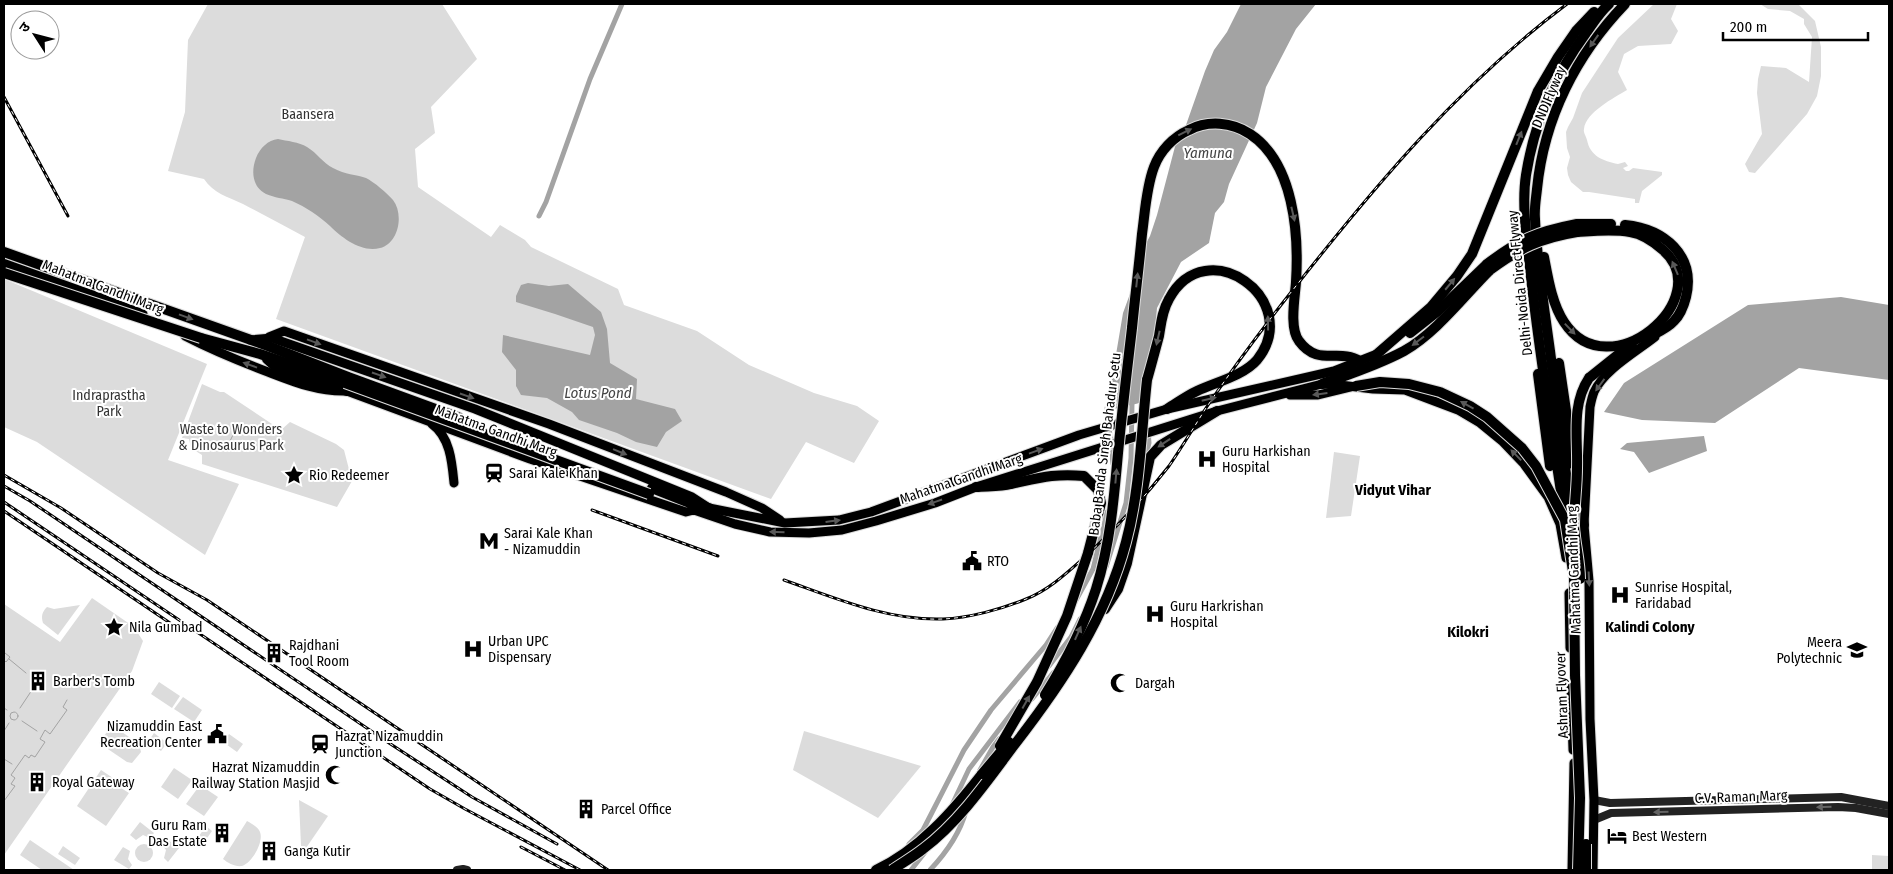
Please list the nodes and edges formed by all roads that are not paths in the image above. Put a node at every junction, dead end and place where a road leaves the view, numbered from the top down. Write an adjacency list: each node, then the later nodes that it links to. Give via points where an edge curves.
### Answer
1 (1602, 4): 20 (highway, one-way to 1, via 1431,307 1472,254 1538,91 1576,31)
2 (1610, 4): 8 (highway, Delhi-Noida Direct Flyway, via 1602,10 1569,56 1535,135 1526,177 1525,221)
3 (1625, 4): 4 (highway, DND Flyway, one-way to 4, via 1578,62 1556,108 1539,171)
4 (1534, 217): 9 (highway); 14 (highway, Delhi-Noida Direct Flyway)
5 (1577, 228): 9 (highway, one-way to 5, via 1564,324 1592,345 1615,348 1650,330 1663,318 1673,303 1678,281 1675,266 1666,253 1650,239 1631,232); 11 (highway, bridge, via 1533,243); 16 (highway, via 1614,224 1640,227 1660,236 1679,253 1687,271 1687,290 1680,312)
6 (4, 247): 12 (highway)
7 (4, 252): 12 (highway)
8 (1529, 254): 14 (highway, Delhi-Noida Direct Flyway); 39 (highway, via 1526,280 1544,424)
9 (1545, 263): 41 (highway)
10 (4, 264): 15 (highway, Mahatma Gandhi Marg)
11 (1488, 267): 20 (highway, via 1417,329); 23 (highway, one-way to 23, via 1443,319 1405,350)
12 (57, 272): 18 (highway, Mahatma Gandhi Marg, one-way to 18)
13 (4, 273): 19 (highway, bridge, via 201,338)
14 (1538, 293): 39 (highway, Delhi-Noida Direct Flyway); 41 (highway, Delhi-Noida Direct Flyway, bridge, via 1565,474)
15 (105, 300): 26 (main road, Mahatma Gandhi Marg, one-way to 15, via 312,388 229,357 140,313)
16 (1663, 331): 41 (main road, Mahatma Gandhi Marg, one-way to 41, via 1614,368 1594,393); 41 (highway, bridge, via 1619,354 1585,385 1577,408)
17 (269, 337): 18 (main road, Mahatma Gandhi Marg); 25 (main road, Mahatma Gandhi Marg, one-way to 25); 40 (main road, one-way to 40, via 284,331 549,424 726,492 762,508)
18 (249, 340): 22 (highway)
19 (260, 354): 22 (highway); 26 (highway, via 278,368)
20 (1378, 354): 21 (main road, Mahatma Gandhi Marg)
21 (1360, 361): 28 (main road, Mahatma Gandhi Marg, one-way to 21, via 1334,371); 45 (highway, Baba Banda Singh Bahadur Setu, one-way to 21, bridge, via 1048,690 1070,651 1096,588 1114,504 1146,205 1154,168 1162,152 1178,135 1196,126 1224,124 1245,130 1271,152 1295,221 1298,252 1294,314 1298,340 1310,352 1325,357 1350,356)
22 (310, 367): 36 (highway, bridge)
23 (1322, 384): 24 (main road, Mahatma Gandhi Marg); 27 (main road, Mahatma Gandhi Marg)
24 (1356, 386): 27 (main road, one-way to 27, via 1318,395); 39 (highway, one-way to 24, bridge, via 1548,487 1532,460 1481,413 1452,397 1424,387 1380,382)
25 (414, 387): 30 (main road); 32 (main road, Mahatma Gandhi Marg)
26 (347, 391): 30 (main road, Mahatma Gandhi Marg)
27 (1284, 394): 29 (main road, Mahatma Gandhi Marg)
28 (1164, 410): 40 (main road, Mahatma Gandhi Marg, one-way to 28, bridge, via 839,520 871,512 1080,435); 42 (highway, one-way to 42, bridge, via 1251,366 1262,352 1269,316 1252,285 1237,276 1203,272 1182,283 1168,300 1147,380 1133,510 1119,564)
29 (1217, 411): 35 (main road, Mahatma Gandhi Marg, bridge); 42 (highway, one-way to 42, bridge, via 1161,445 1150,457 1127,563 1118,589)
30 (405, 412): 31 (main road, Mahatma Gandhi Marg)
31 (428, 421): 33 (main road, Mahatma Gandhi Marg); 34 (main road, via 442,433 447,444)
32 (539, 434): 33 (main road); 37 (main road, Mahatma Gandhi Marg)
33 (530, 458): 38 (main road, Mahatma Gandhi Marg, via 686,512)
34 (454, 483)
35 (976, 487): 38 (main road, Mahatma Gandhi Marg, one-way to 38, via 876,521 842,530 809,533 753,530); 45 (highway, one-way to 35, bridge, via 1037,682 1067,616 1101,502 1098,490 1084,476 1044,476 1009,485)
36 (650, 491): 37 (highway); 38 (highway)
37 (710, 508): 40 (main road, Mahatma Gandhi Marg)
38 (694, 510)
39 (1562, 522): 43 (main road, Mahatma Gandhi Marg, via 1570,576); 57 (highway, Ashram Flyover, bridge, via 1574,578 1580,798)
40 (784, 523)
41 (1579, 525): 44 (main road, Mahatma Gandhi Marg, one-way to 44, via 1590,582); 58 (highway, Ashram Flyover, bridge)
42 (1091, 632): 55 (highway, bridge, via 1052,696 973,798 923,849)
43 (1571, 687): 44 (main road); 56 (main road, Mahatma Gandhi Marg, via 1574,760)
44 (1590, 687): 47 (main road, Mahatma Gandhi Marg)
45 (982, 774): 54 (highway, Baba Banda Singh Bahadur Setu, via 944,819 915,846)
46 (1848, 798): 47 (main road, C.V. Raman Marg); 48 (main road, C.V. Raman Marg); 49 (main road)
47 (1594, 800): 51 (main road, Mahatma Gandhi Marg)
48 (1889, 806)
49 (1847, 808): 50 (main road, C.V. Raman Marg); 51 (main road, C.V. Raman Marg, one-way to 51, via 1634,812 1611,814)
50 (1889, 814)
51 (1594, 820): 59 (main road, Mahatma Gandhi Marg)
52 (457, 870): 53 (main road)
53 (467, 870)
54 (876, 870)
55 (892, 870)
56 (1572, 870)
57 (1578, 870)
58 (1586, 870)
59 (1594, 870)

